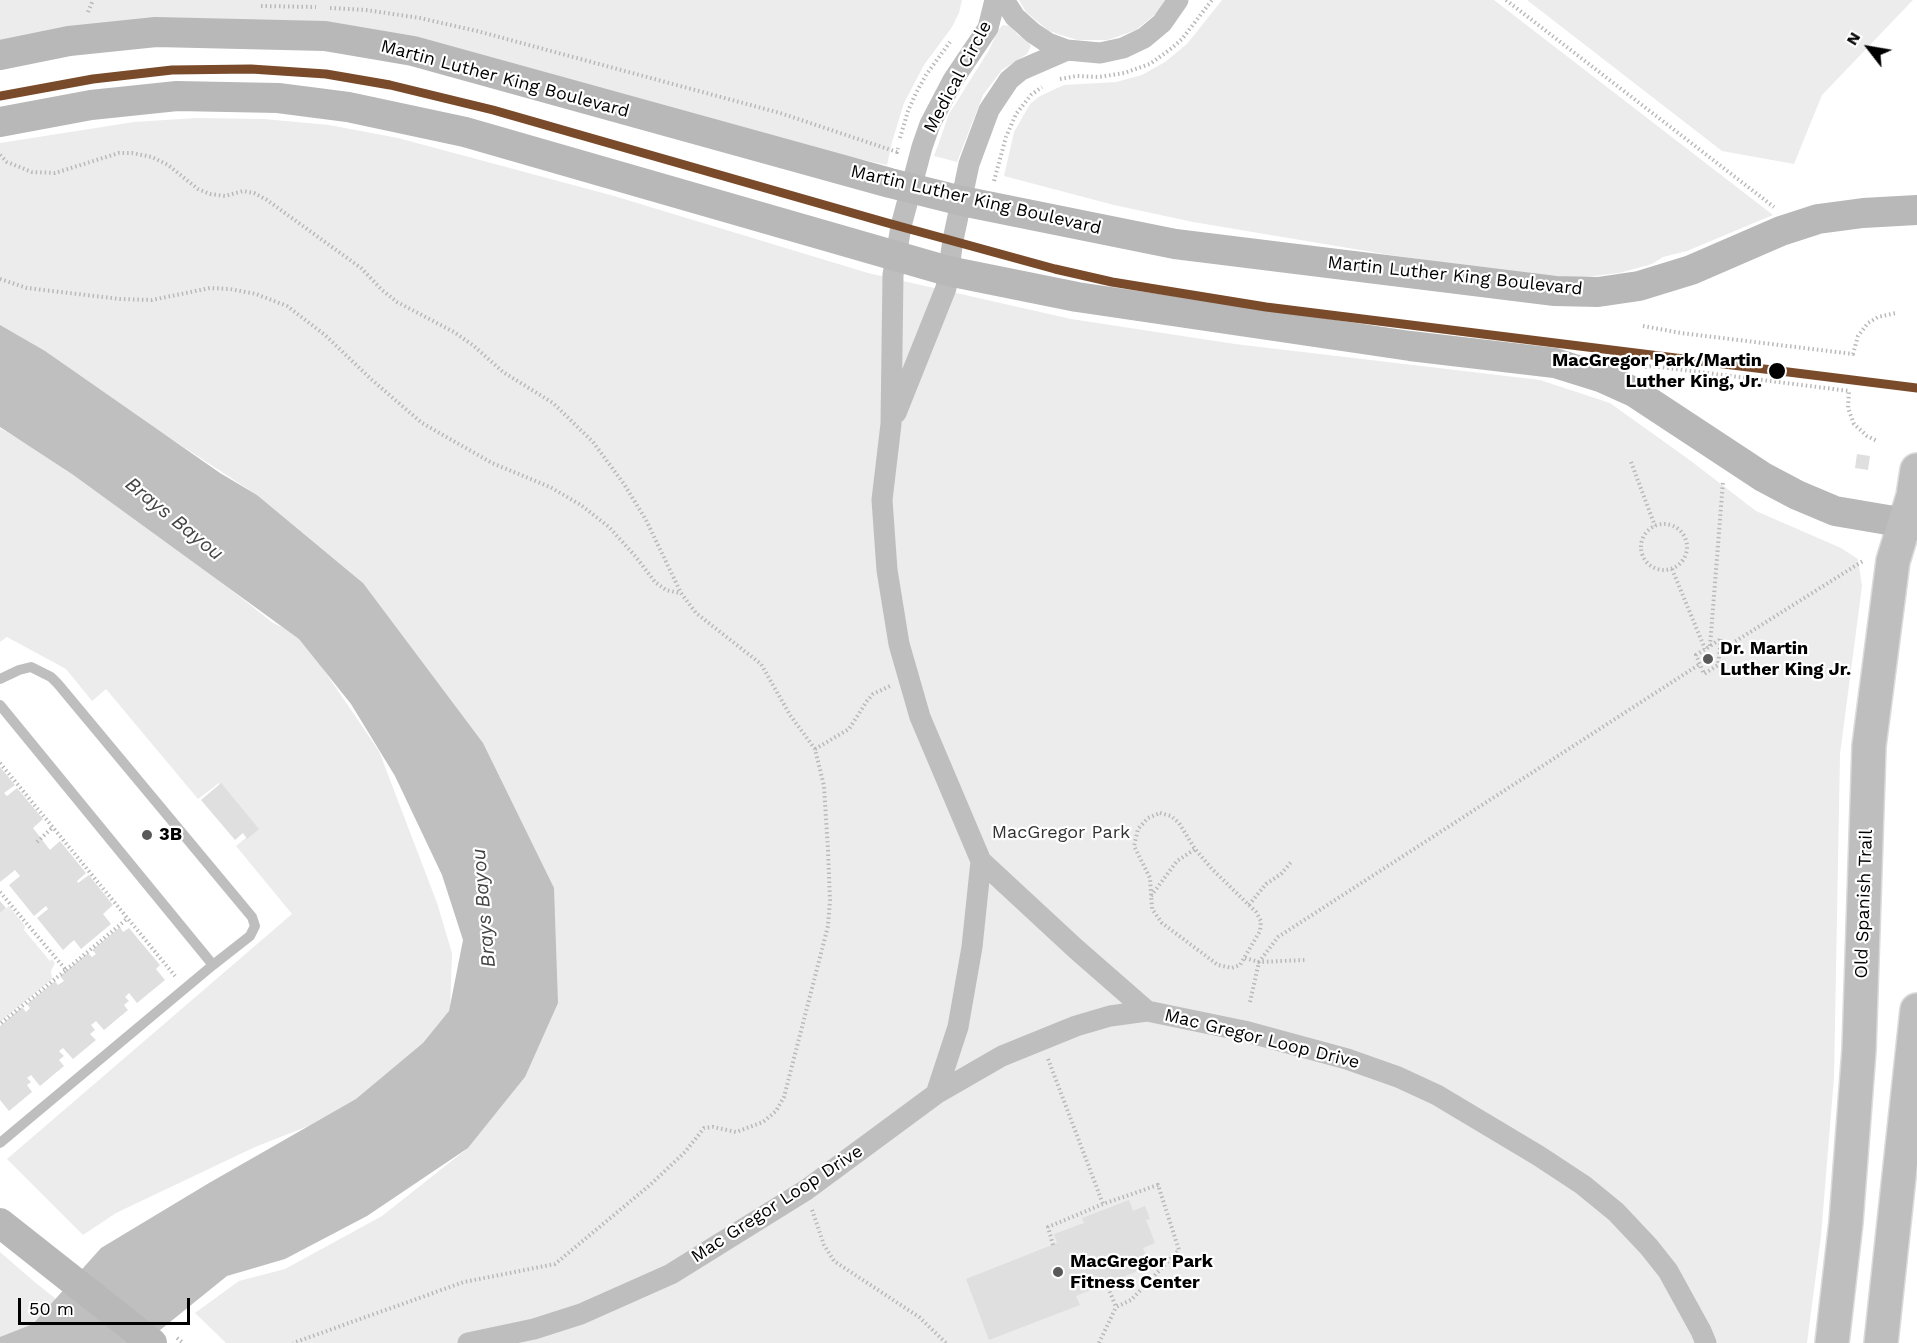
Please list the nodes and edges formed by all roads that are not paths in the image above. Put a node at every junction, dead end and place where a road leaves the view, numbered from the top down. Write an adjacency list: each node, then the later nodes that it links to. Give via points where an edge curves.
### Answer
1 (995, 0): 7 (street, Medical Circle, via 988,28 953,80 930,124)
2 (1004, 0): 4 (street, Medical Circle, via 1033,33)
3 (1178, 0): 4 (street, Medical Circle, via 1162,23 1123,48 1100,53)
4 (1067, 50): 8 (street, Medical Circle, via 1021,70 998,95 975,146)
5 (0, 55): 7 (main road, Martin Luther King Boulevard, via 69,41 156,32 325,36 413,51)
6 (0, 122): 10 (main road, via 91,105 177,96 278,98 348,107 465,132)
7 (911, 189): 8 (main road, Martin Luther King Boulevard); 10 (street, Medical Circle)
8 (962, 201): 9 (main road, Martin Luther King Boulevard, via 1175,244 1555,291 1599,292 1639,286 1691,270 1818,219); 11 (street, Medical Circle)
9 (1917, 210)
10 (895, 257): 11 (main road); 12 (street, Medical Circle)
11 (948, 271): 12 (street, Medical Circle, via 946,288); 14 (main road, via 1077,297 1555,363 1634,392 1797,495 1835,511)
12 (891, 424): 17 (street, via 882,500 887,570 899,644 933,752)
13 (1917, 470): 14 (main road, Old Spanish Trail)
14 (1911, 525): 27 (main road, Old Spanish Trail, via 1893,561 1869,746 1859,1050)
15 (0, 679): 18 (lane, via 31,668 51,677 252,917 255,926 250,936)
16 (0, 705): 18 (lane)
17 (981, 861): 20 (street); 21 (street, via 958,1027)
18 (213, 965): 22 (lane)
19 (1917, 1010): 28 (main road)
20 (1147, 1011): 21 (street, Mac Gregor Loop Drive, via 1110,1016 1041,1039 1002,1056); 26 (street, Mac Gregor Loop Drive, via 1244,1031 1347,1059 1437,1095 1539,1156 1616,1212 1668,1271)
21 (936, 1094): 25 (street, Mac Gregor Loop Drive, via 806,1190 671,1274 581,1314)
22 (0, 1143)
23 (0, 1222): 24 (main road)
24 (152, 1343)
25 (469, 1343)
26 (1706, 1343)
27 (1832, 1343)
28 (1881, 1343)

